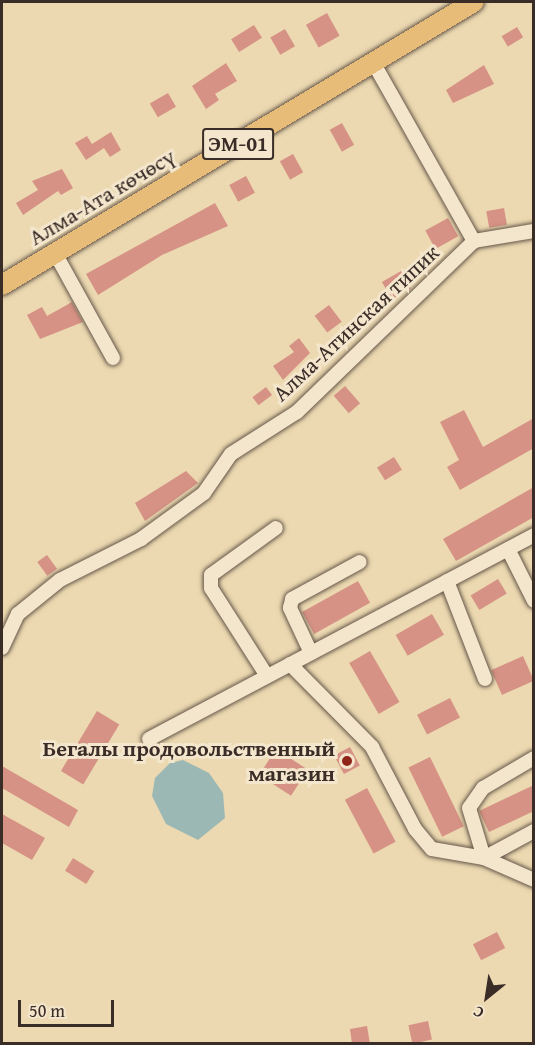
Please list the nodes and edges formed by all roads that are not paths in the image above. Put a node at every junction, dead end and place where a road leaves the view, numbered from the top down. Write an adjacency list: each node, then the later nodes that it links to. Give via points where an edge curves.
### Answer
1 (474, 2): 2 (highway, Алма-Ата көчөсү / ЭМ-01)
2 (373, 62): 4 (street, via 432,158); 5 (highway, Алма-Ата көчөсү / ЭМ-01)
3 (534, 231): 4 (street)
4 (474, 241): 14 (street, Алма-Атинская типик, via 297,412 231,454 204,493 141,539 60,580 18,614)
5 (55, 253): 6 (highway, Алма-Ата көчөсү / ЭМ-01); 7 (street)
6 (2, 285)
7 (113, 358)
8 (276, 528): 17 (street, via 211,575 211,588)
9 (534, 535): 10 (street)
10 (507, 549): 12 (street); 13 (street)
11 (360, 561): 15 (street, via 292,599 290,608)
12 (447, 580): 15 (street); 18 (street)
13 (534, 601)
14 (2, 648)
15 (311, 653): 16 (street)
16 (290, 664): 17 (street); 22 (street, via 372,747 415,829 432,849)
17 (267, 676): 19 (street)
18 (485, 679)
19 (149, 739)
20 (534, 758): 22 (street, via 474,796 469,808)
21 (534, 831): 22 (street)
22 (484, 858): 23 (street)
23 (534, 880)

